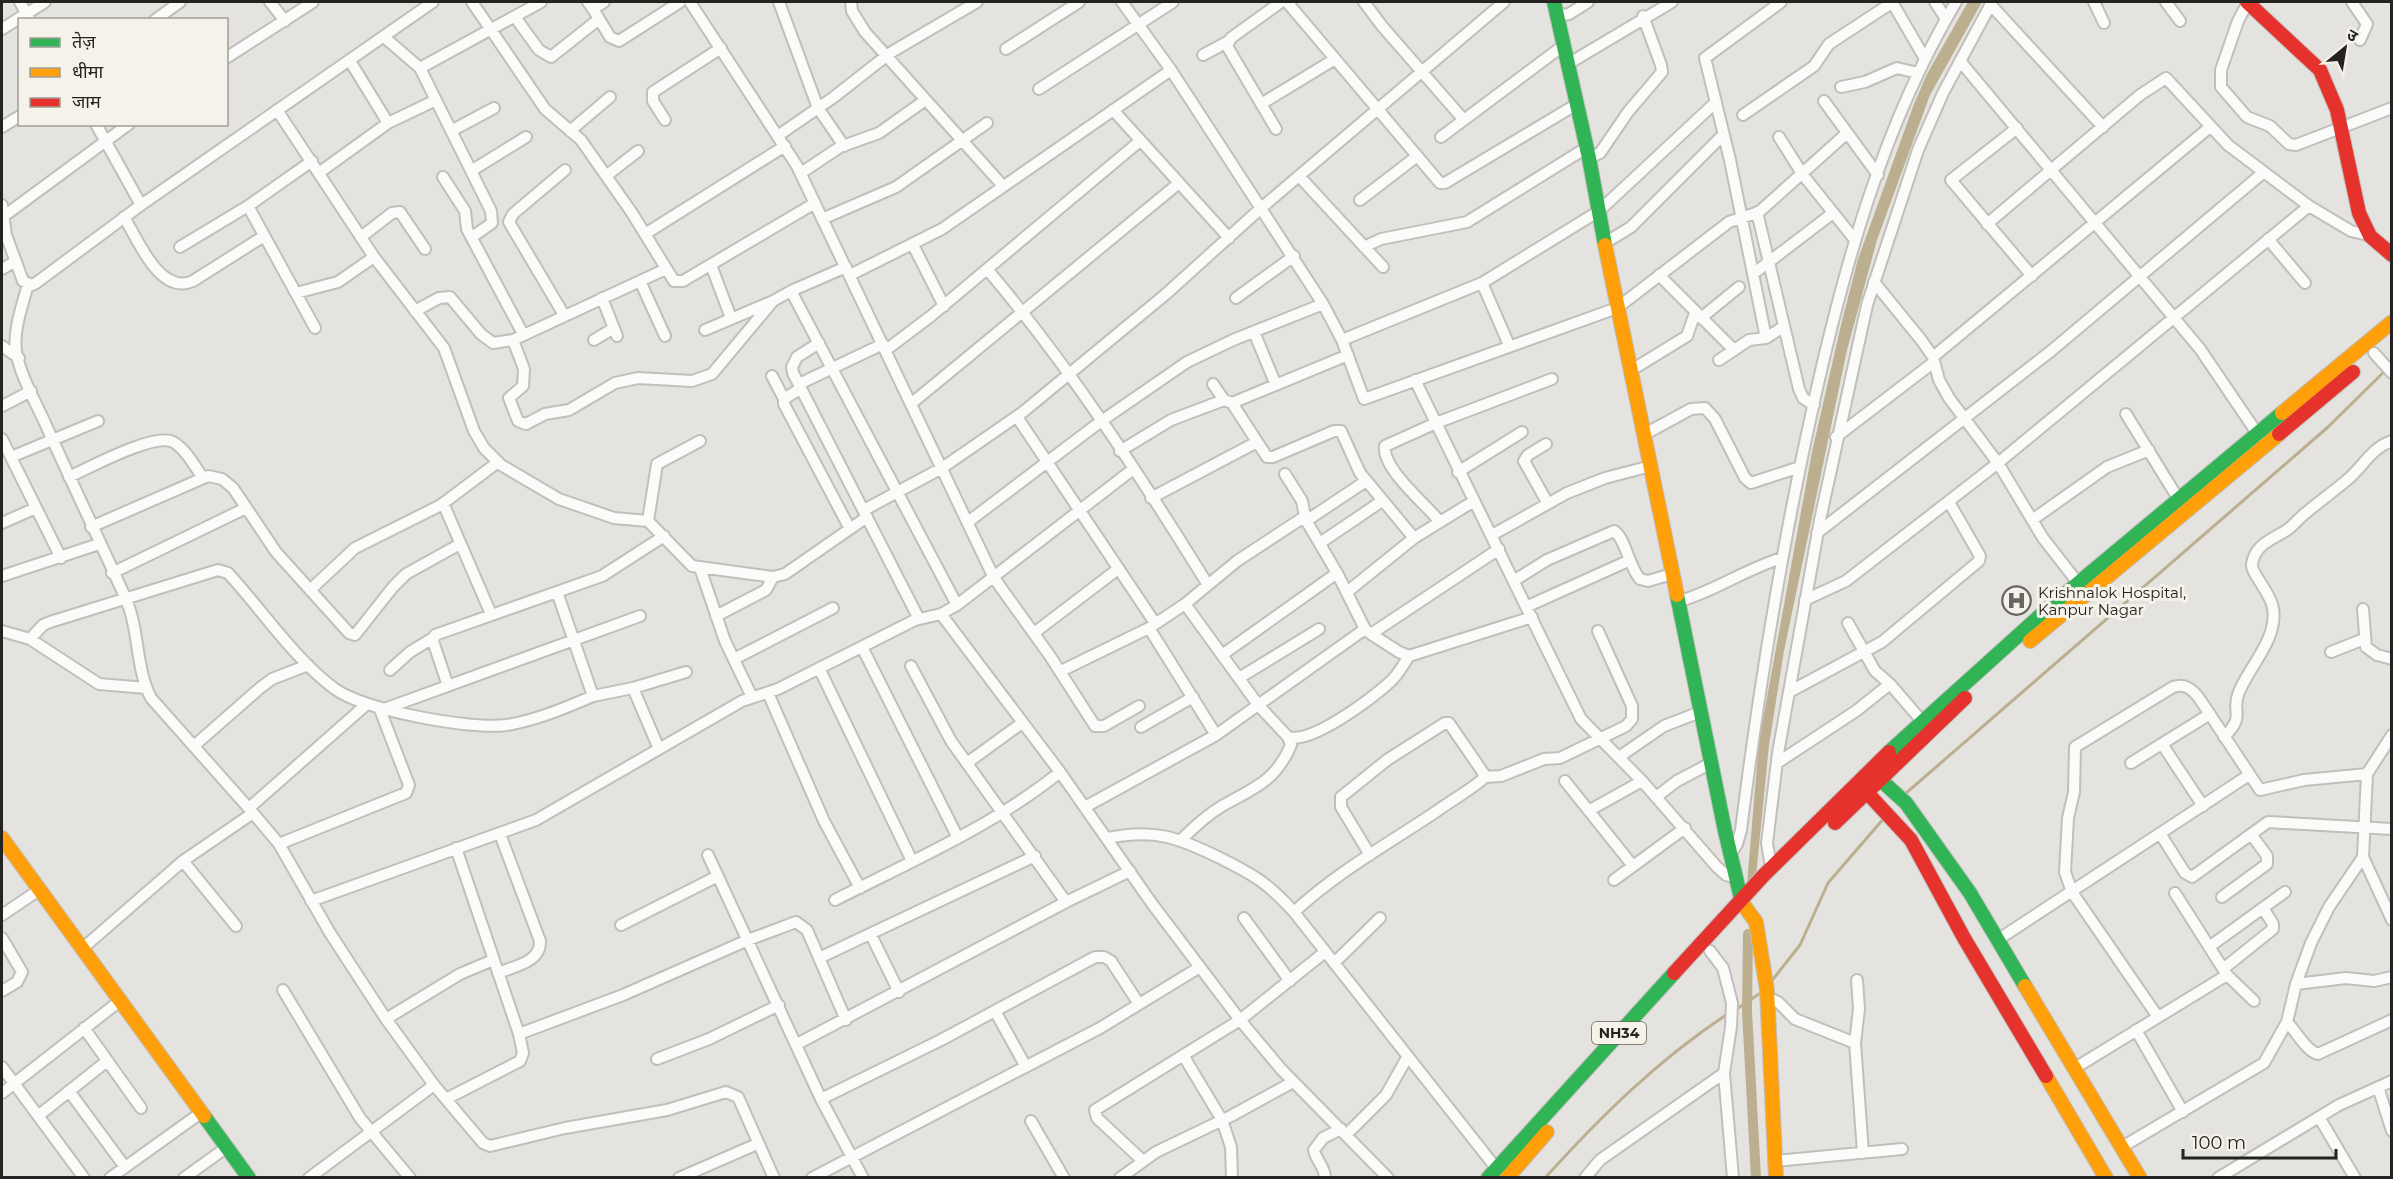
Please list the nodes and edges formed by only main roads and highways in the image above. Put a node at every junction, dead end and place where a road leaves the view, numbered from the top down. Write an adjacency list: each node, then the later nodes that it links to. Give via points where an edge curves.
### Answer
1 (1554, 2): 10 (main road, via 1734,877)
2 (2248, 2): 3 (main road, via 2320,70 2336,100 2355,196 2368,235)
3 (2391, 255)
4 (2391, 322): 6 (main road, NH34, via 2078,583 1921,720)
5 (2391, 338): 6 (main road, NH34, via 2379,358 2268,445)
6 (1875, 774): 7 (main road, NH34); 16 (main road, via 1906,803 1970,893)
7 (1862, 786): 9 (main road, NH34); 9 (main road, NH34, via 1774,865); 15 (main road, via 1911,840)
8 (2, 838): 12 (main road)
9 (1768, 880): 10 (main road, NH34)
10 (1745, 905): 11 (main road, NH34); 13 (main road, NH34, via 1710,951); 14 (main road, via 1756,922 1767,994)
11 (1492, 1173)
12 (249, 1178)
13 (1508, 1178)
14 (1776, 1178)
15 (2106, 1178)
16 (2140, 1178)

